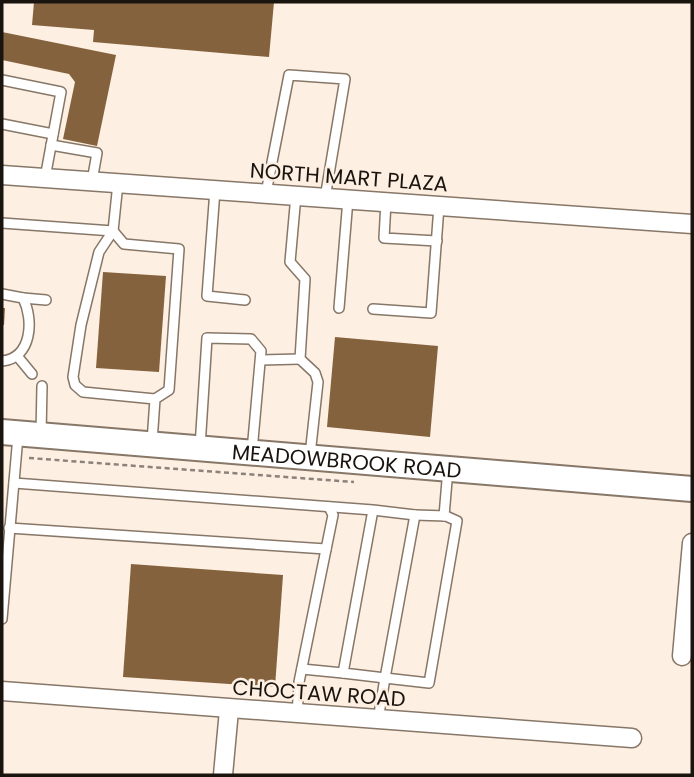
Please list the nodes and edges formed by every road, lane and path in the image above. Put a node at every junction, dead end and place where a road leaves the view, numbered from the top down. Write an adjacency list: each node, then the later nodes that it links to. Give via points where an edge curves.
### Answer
1 (2, 80): 3 (lane, via 61,92)
2 (2, 124): 3 (lane)
3 (54, 134): 4 (lane)
4 (51, 145): 6 (lane); 7 (lane, via 97,153)
5 (2, 175): 6 (street, NORTH MART PLAZA)
6 (45, 178): 7 (street, NORTH MART PLAZA)
7 (92, 181): 8 (street, NORTH MART PLAZA)
8 (118, 183): 9 (street, NORTH MART PLAZA); 18 (lane)
9 (215, 190): 10 (street, NORTH MART PLAZA); 23 (lane, via 207,296)
10 (266, 193): 11 (street, NORTH MART PLAZA); 12 (lane, via 289,75 345,79)
11 (296, 195): 12 (street, NORTH MART PLAZA); 27 (lane, via 290,262 305,279)
12 (325, 198): 13 (street, NORTH MART PLAZA)
13 (348, 199): 14 (street, NORTH MART PLAZA); 24 (lane)
14 (386, 202): 15 (street, NORTH MART PLAZA); 19 (lane, via 384,237)
15 (439, 206): 17 (street, NORTH MART PLAZA); 19 (lane)
16 (2, 223): 18 (lane)
17 (692, 224)
18 (113, 231): 32 (lane, via 124,244 179,249 169,390); 32 (lane, via 99,251 73,377 83,392)
19 (437, 241): 25 (lane, via 431,313)
20 (2, 294): 21 (lane)
21 (23, 298): 22 (lane); 26 (lane, via 28,335)
22 (46, 300)
23 (244, 300)
24 (339, 307)
25 (373, 309)
26 (18, 357): 29 (lane); 30 (lane)
27 (300, 359): 28 (lane); 37 (lane, via 318,382)
28 (261, 360): 35 (lane, via 261,351 251,339 207,338); 36 (lane)
29 (2, 361)
30 (32, 374)
31 (42, 387): 33 (lane)
32 (155, 399): 34 (lane)
33 (23, 440): 34 (street, MEADOWBROOK ROAD); 39 (path); 40 (lane)
34 (152, 444): 35 (street, MEADOWBROOK ROAD)
35 (200, 447): 36 (street, MEADOWBROOK ROAD)
36 (251, 451): 37 (street, MEADOWBROOK ROAD)
37 (310, 455): 38 (street, MEADOWBROOK ROAD)
38 (448, 467): 42 (street, MEADOWBROOK ROAD); 46 (lane)
39 (359, 482)
40 (13, 486): 41 (lane); 43 (lane); 47 (lane)
41 (2, 489)
42 (692, 489)
43 (330, 507): 44 (lane); 49 (lane, via 333,515)
44 (373, 510): 45 (lane); 53 (lane)
45 (415, 514): 46 (lane); 54 (lane)
46 (444, 516): 54 (lane, via 457,521 429,683)
47 (7, 522): 49 (lane); 50 (lane)
48 (692, 543): 51 (street)
49 (326, 549): 52 (lane)
50 (2, 619)
51 (682, 656)
52 (302, 669): 53 (lane); 57 (lane)
53 (344, 673): 54 (lane)
54 (385, 678): 58 (lane)
55 (2, 691): 56 (street, CHOCTAW ROAD)
56 (229, 710): 57 (street, CHOCTAW ROAD); 60 (street)
57 (297, 715): 58 (street, CHOCTAW ROAD)
58 (377, 720): 59 (street, CHOCTAW ROAD)
59 (632, 738)
60 (223, 775)

